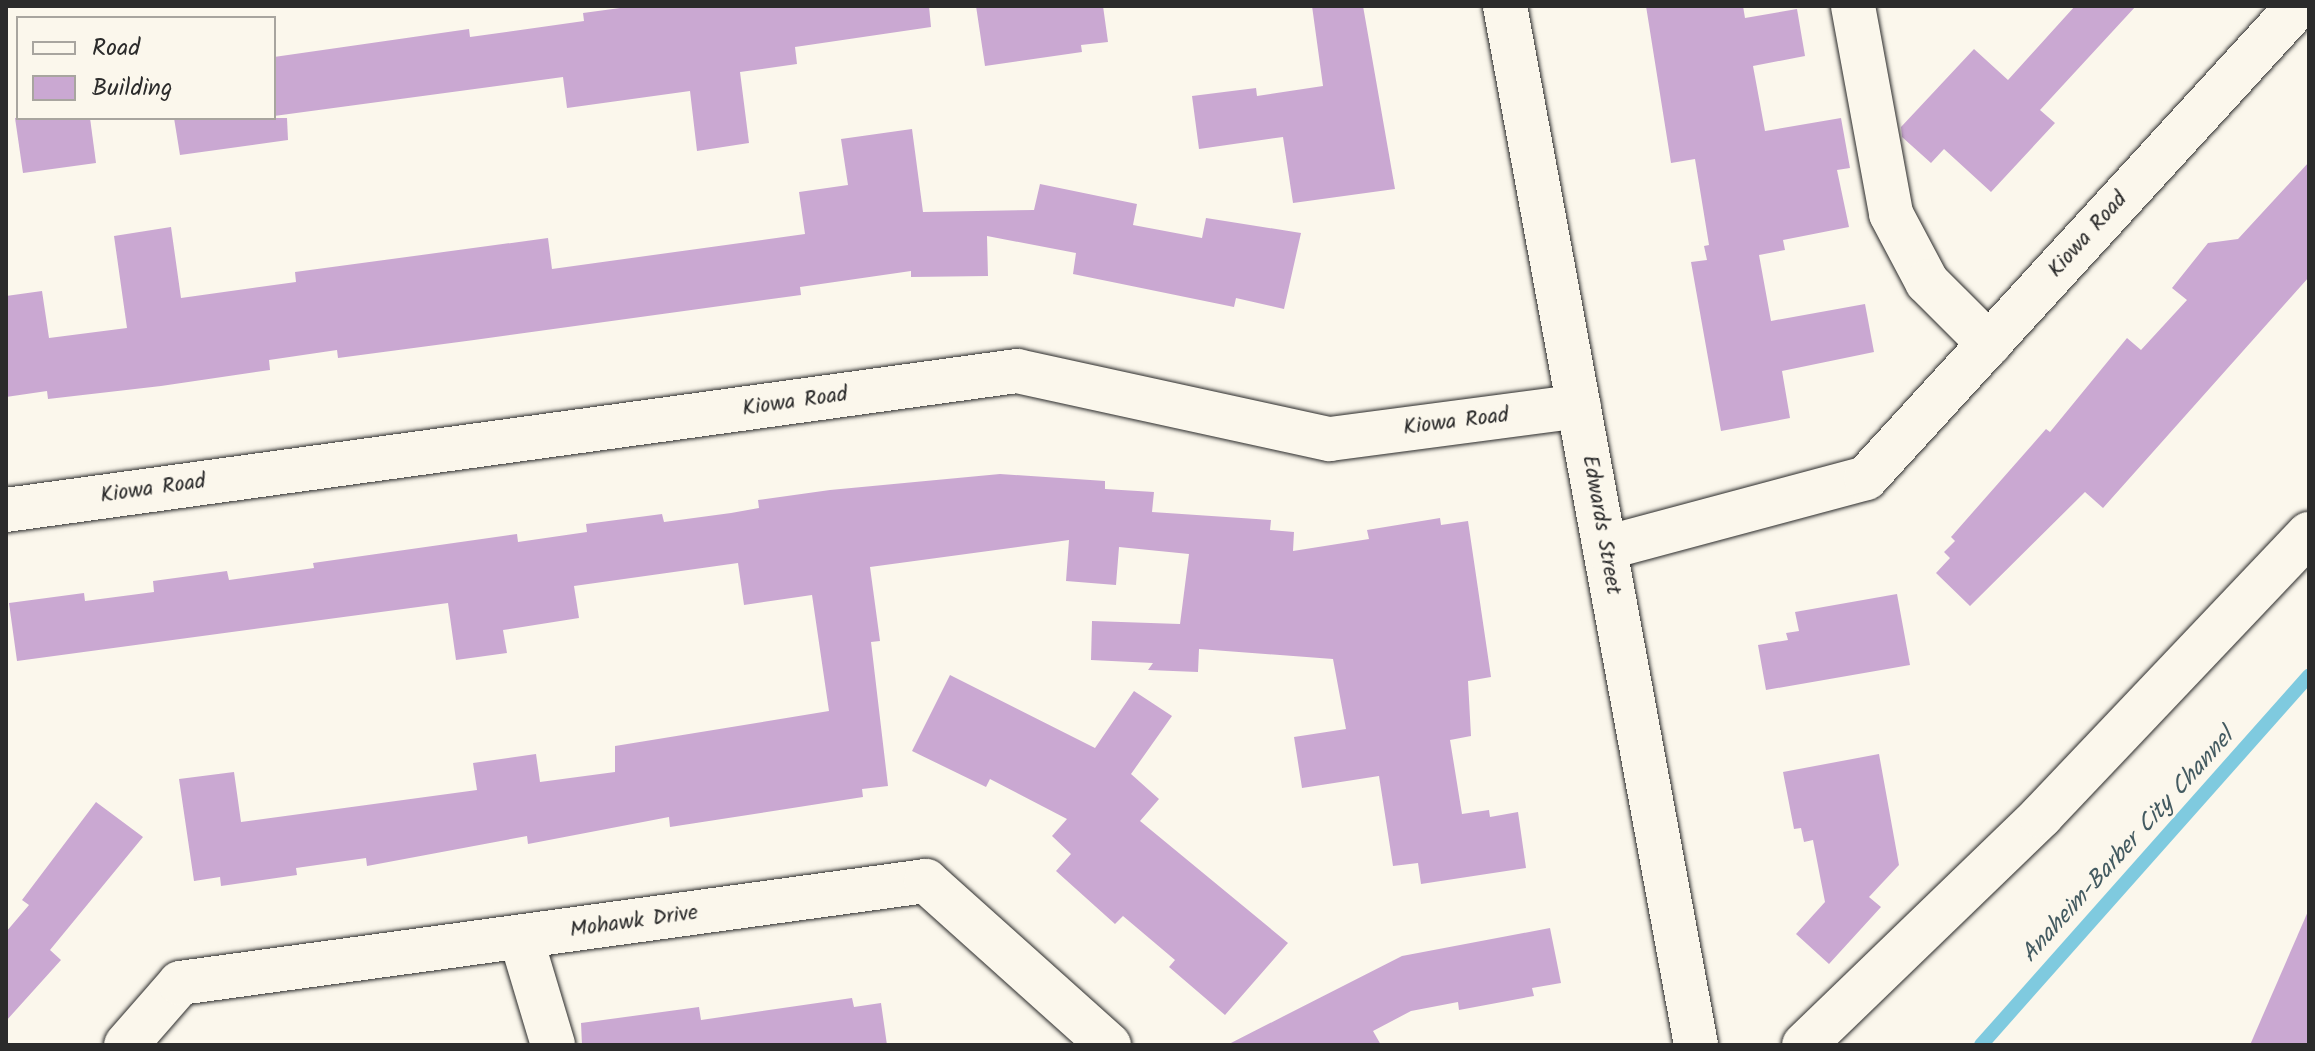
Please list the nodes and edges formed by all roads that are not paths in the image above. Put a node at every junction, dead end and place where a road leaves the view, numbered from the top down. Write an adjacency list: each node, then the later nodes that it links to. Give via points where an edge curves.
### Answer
1 (1505, 6): 5 (street, Edwards Street)
2 (1853, 6): 4 (street, via 1891,214 1927,282)
3 (2298, 6): 4 (street, Kiowa Road)
4 (1989, 344): 8 (street, Kiowa Road, via 1866,478)
5 (1579, 406): 6 (street, Kiowa Road, via 1330,439 1017,371); 8 (street, Edwards Street)
6 (6, 510)
7 (2309, 534): 14 (street, via 2041,816)
8 (1605, 548): 13 (street, Edwards Street)
9 (521, 938): 10 (street, Mohawk Drive, via 180,983); 11 (street); 12 (street, Mohawk Drive, via 926,881)
10 (126, 1045)
11 (553, 1045)
12 (1109, 1045)
13 (1696, 1045)
14 (1804, 1045)

